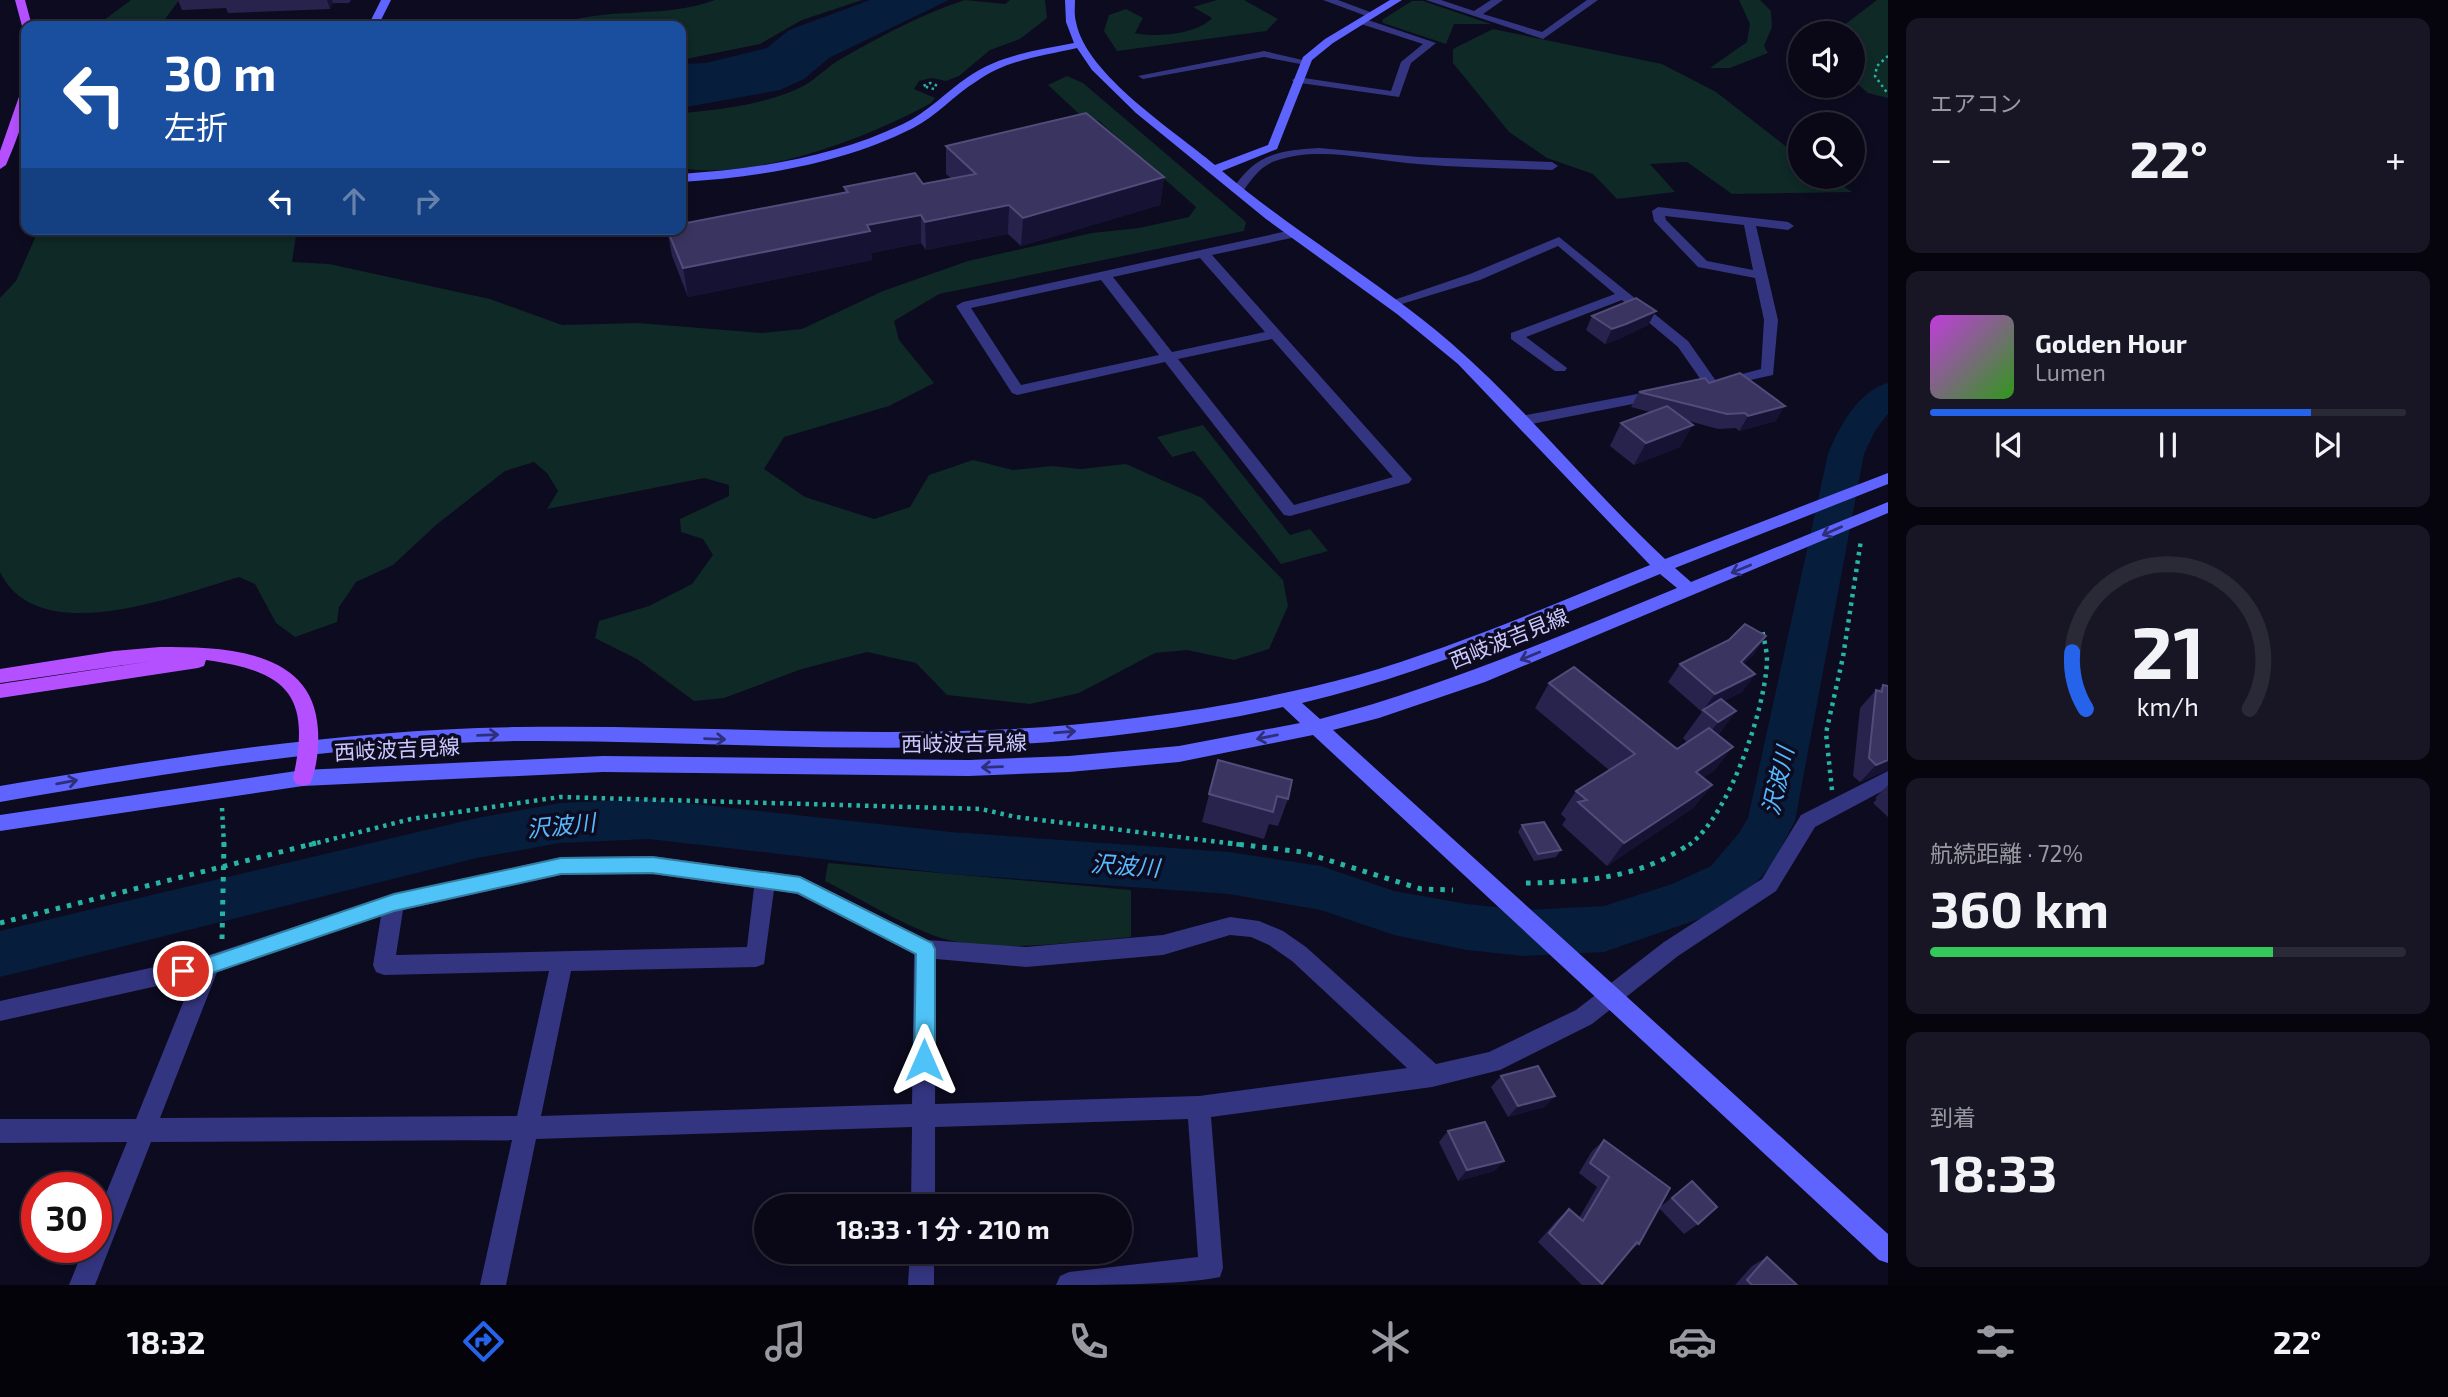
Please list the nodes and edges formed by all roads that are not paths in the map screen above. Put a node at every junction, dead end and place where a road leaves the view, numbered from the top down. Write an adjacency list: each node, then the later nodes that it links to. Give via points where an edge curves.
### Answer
1 (20, 0): 11 (main road)
2 (386, 0): 12 (main road)
3 (1070, 0): 14 (main road)
4 (1328, 0): 9 (street)
5 (1397, 0): 9 (main road)
6 (1431, 0): 10 (street)
7 (1498, 0): 10 (street)
8 (1593, 0): 10 (street, via 1543,36)
9 (1373, 15): 13 (main road)
10 (1476, 15)
11 (26, 21)
12 (376, 21)
13 (1362, 21): 15 (main road); 17 (street, via 1431,43 1406,62 1395,95)
14 (1078, 45): 21 (main road, via 1104,76); 22 (main road, via 995,66 920,119 846,151 774,169)
15 (1306, 62): 16 (street, via 1264,54); 17 (main road)
16 (1143, 76)
17 (1297, 80): 21 (main road, via 1273,147)
18 (21, 109): 19 (main road)
19 (0, 164)
20 (1552, 166): 23 (street, via 1397,160 1322,150 1276,158 1255,167)
21 (1213, 170): 23 (main road)
22 (686, 178)
23 (1237, 191): 26 (main road)
24 (1749, 221): 25 (street); 28 (street); 28 (street, via 1658,211 1660,221 1703,264)
25 (1788, 226)
26 (1292, 234): 27 (street); 31 (main road)
27 (1204, 254): 29 (street); 32 (street)
28 (1760, 275): 30 (street, via 1771,320 1768,372 1704,386 1683,344)
29 (1105, 276): 33 (street); 33 (street, via 963,306 1017,390)
30 (1624, 295): 31 (street, via 1559,241 1475,277); 34 (street, via 1516,336)
31 (1392, 303): 36 (main road, via 1465,362)
32 (1274, 334): 33 (street); 33 (street, via 1404,479 1290,511)
33 (1168, 357)
34 (1560, 368)
35 (1672, 392): 36 (street)
36 (1522, 421): 39 (main road)
37 (1888, 478): 39 (main road, 西岐波吉見線)
38 (1888, 507): 40 (main road, 西岐波吉見線, one-way to 40)
39 (1662, 567): 40 (main road); 44 (main road, 西岐波吉見線, via 1388,673)
40 (1690, 590): 45 (main road, 西岐波吉見線, one-way to 45, via 1479,677)
41 (229, 656): 42 (main road, via 174,651); 43 (main road); 46 (main road, via 255,662 289,680 308,719)
42 (0, 676)
43 (0, 691)
44 (1286, 699): 45 (main road); 46 (main road, 西岐波吉見線, one-way to 44, via 515,734 728,739 1010,737 1129,726)
45 (1317, 727): 47 (main road, 西岐波吉見線, one-way to 47, via 1179,754 1069,764 876,768 603,764); 56 (main road)
46 (310, 745): 47 (main road); 49 (main road, 西岐波吉見線, one-way to 46)
47 (303, 778): 50 (main road, 西岐波吉見線)
48 (1888, 779): 56 (street, via 1808,821 1769,885 1671,949)
49 (0, 794)
50 (0, 823)
51 (765, 880): 52 (street, via 652,865 561,866); 53 (street, via 800,885); 54 (street, via 756,957)
52 (394, 903): 54 (street, via 384,965); 55 (street)
53 (925, 949): 58 (street, via 1026,957 1163,946 1230,926 1252,928 1299,954); 60 (street)
54 (562, 962): 61 (street)
55 (209, 965): 57 (street); 62 (street)
56 (1611, 997): 58 (street, via 1584,1017 1492,1062); 65 (main road)
57 (0, 1011)
58 (1432, 1076): 59 (street)
59 (1199, 1107): 60 (street); 70 (street, via 1211,1268)
60 (924, 1115): 61 (street); 64 (street)
61 (525, 1128): 62 (street); 68 (street)
62 (144, 1129): 63 (street); 67 (street)
63 (0, 1131)
64 (923, 1194)
65 (1888, 1251)
66 (922, 1264): 69 (street)
67 (82, 1285)
68 (493, 1285)
69 (922, 1285)
70 (1069, 1285)

